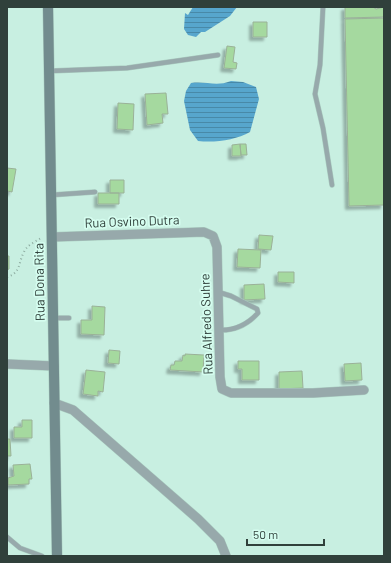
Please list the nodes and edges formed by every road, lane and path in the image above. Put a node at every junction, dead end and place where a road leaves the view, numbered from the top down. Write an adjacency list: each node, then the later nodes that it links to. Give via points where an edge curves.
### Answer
1 (48, 7): 4 (main road, Rua Dona Rita)
2 (323, 7): 5 (lane, via 320,65 315,94)
3 (218, 55): 4 (lane, via 127,68)
4 (49, 71): 7 (main road, Rua Dona Rita)
5 (332, 186)
6 (95, 192): 7 (lane)
7 (51, 195): 8 (main road, Rua Dona Rita)
8 (52, 236): 9 (street, Rua Osvino Dutra, via 204,232); 10 (path, via 30,244 24,252 19,268 13,276); 12 (main road, Rua Dona Rita)
9 (213, 236): 11 (street, Rua Alfredo Suhre, via 217,247)
10 (7, 277)
11 (218, 292): 14 (street, Rua Alfredo Suhre); 14 (lane, via 257,309 258,314 235,330)
12 (53, 318): 13 (lane); 16 (main road, Rua Dona Rita)
13 (69, 318)
14 (218, 330): 17 (street, Rua Alfredo Suhre, via 222,389 231,394)
15 (7, 364): 16 (street)
16 (54, 366): 18 (main road, Rua Dona Rita)
17 (364, 390)
18 (54, 403): 21 (main road, Rua Dona Rita); 22 (street, via 73,410 198,518 220,541)
19 (7, 537): 20 (lane, via 20,548)
20 (42, 556)
21 (58, 556)
22 (226, 556)

